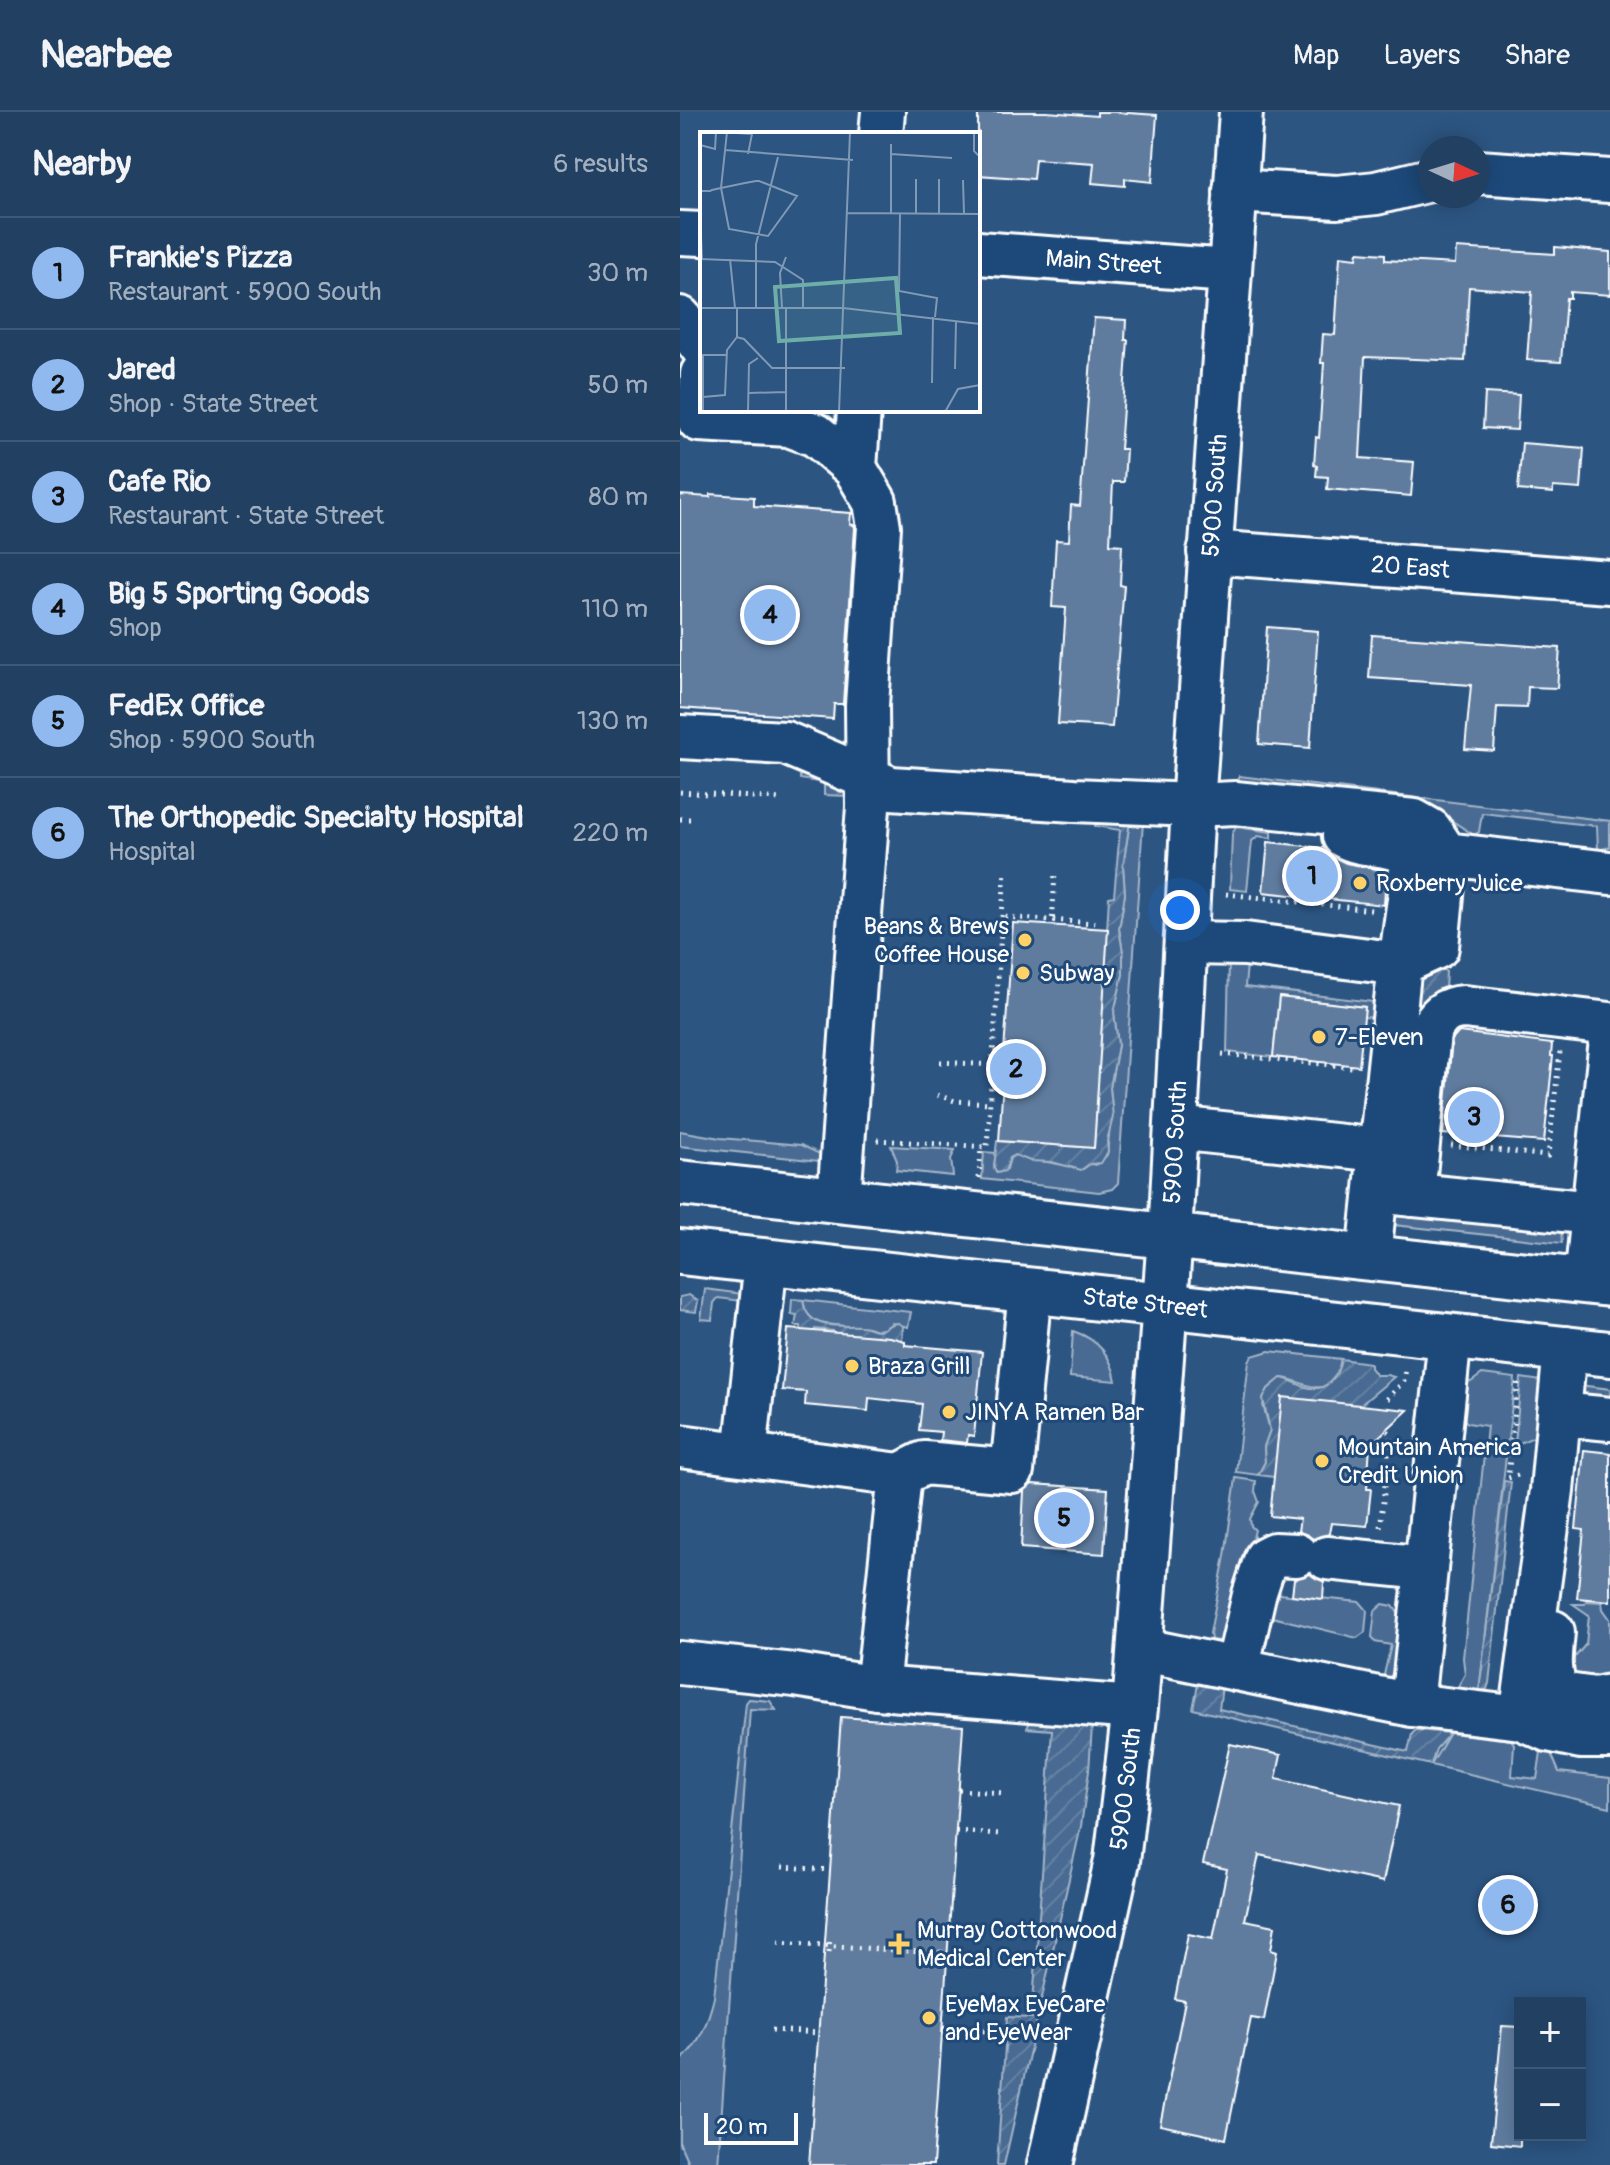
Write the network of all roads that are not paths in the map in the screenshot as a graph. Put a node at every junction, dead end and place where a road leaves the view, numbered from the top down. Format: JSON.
{"nodes":[{"id":1,"x":883,"y":112,"type":"edge"},
{"id":2,"x":1241,"y":112,"type":"edge"},
{"id":3,"x":881,"y":132,"type":"edge"},
{"id":4,"x":1490,"y":173,"type":"edge"},
{"id":5,"x":1610,"y":181,"type":"edge"},
{"id":6,"x":1418,"y":183,"type":"edge"},
{"id":7,"x":1235,"y":191,"type":"junction"},
{"id":8,"x":680,"y":233,"type":"edge"},
{"id":9,"x":700,"y":234,"type":"edge"},
{"id":10,"x":980,"y":253,"type":"edge"},
{"id":11,"x":1230,"y":271,"type":"junction"},
{"id":12,"x":680,"y":318,"type":"edge"},
{"id":13,"x":700,"y":344,"type":"edge"},
{"id":14,"x":700,"y":405,"type":"edge"},
{"id":15,"x":859,"y":412,"type":"edge"},
{"id":16,"x":855,"y":468,"type":"junction"},
{"id":17,"x":1209,"y":552,"type":"junction"},
{"id":18,"x":1610,"y":582,"type":"edge"},
{"id":19,"x":680,"y":737,"type":"edge"},
{"id":20,"x":866,"y":776,"type":"junction"},
{"id":21,"x":1193,"y":805,"type":"junction"},
{"id":22,"x":1328,"y":812,"type":"junction"},
{"id":23,"x":1446,"y":854,"type":"junction"},
{"id":24,"x":1610,"y":873,"type":"edge"},
{"id":25,"x":1186,"y":943,"type":"junction"},
{"id":26,"x":1400,"y":964,"type":"junction"},
{"id":27,"x":1610,"y":1024,"type":"edge"},
{"id":28,"x":1610,"y":1049,"type":"edge"},
{"id":29,"x":1176,"y":1128,"type":"junction"},
{"id":30,"x":1380,"y":1150,"type":"junction"},
{"id":31,"x":680,"y":1183,"type":"edge"},
{"id":32,"x":1394,"y":1193,"type":"junction"},
{"id":33,"x":839,"y":1199,"type":"junction"},
{"id":34,"x":1593,"y":1213,"type":"junction"},
{"id":35,"x":1170,"y":1236,"type":"junction"},
{"id":36,"x":680,"y":1252,"type":"edge"},
{"id":37,"x":1369,"y":1257,"type":"junction"},
{"id":38,"x":766,"y":1261,"type":"junction"},
{"id":39,"x":1598,"y":1282,"type":"edge"},
{"id":40,"x":1030,"y":1290,"type":"junction"},
{"id":41,"x":1165,"y":1305,"type":"junction"},
{"id":42,"x":1450,"y":1336,"type":"junction"},
{"id":43,"x":1565,"y":1348,"type":"junction"},
{"id":44,"x":1610,"y":1354,"type":"edge"},
{"id":45,"x":1559,"y":1414,"type":"junction"},
{"id":46,"x":1610,"y":1419,"type":"edge"},
{"id":47,"x":680,"y":1446,"type":"edge"},
{"id":48,"x":745,"y":1454,"type":"junction"},
{"id":49,"x":900,"y":1475,"type":"junction"},
{"id":50,"x":1552,"y":1490,"type":"junction"},
{"id":51,"x":1426,"y":1568,"type":"junction"},
{"id":52,"x":1139,"y":1649,"type":"junction"},
{"id":53,"x":680,"y":1663,"type":"edge"},
{"id":54,"x":1237,"y":1669,"type":"junction"},
{"id":55,"x":877,"y":1688,"type":"junction"},
{"id":56,"x":1560,"y":1694,"type":"junction"},
{"id":57,"x":1610,"y":1696,"type":"edge"},
{"id":58,"x":1412,"y":1705,"type":"junction"},
{"id":59,"x":1135,"y":1708,"type":"junction"},
{"id":60,"x":1521,"y":1718,"type":"junction"},
{"id":61,"x":1610,"y":1737,"type":"edge"},
{"id":62,"x":1050,"y":2165,"type":"edge"}],
"edges":[{"from":1,"to":3,"type":"street"},
{"from":2,"to":7,"type":"street","name":"5900 South"},
{"from":4,"to":5,"type":"street"},
{"from":6,"to":7,"type":"street"},
{"from":7,"to":11,"type":"street","name":"5900 South"},
{"from":8,"to":9,"type":"street"},
{"from":10,"to":11,"type":"street","name":"Main Street"},
{"from":11,"to":17,"type":"street","name":"5900 South"},
{"from":12,"to":13,"type":"street"},
{"from":14,"to":16,"type":"street"},
{"from":15,"to":16,"type":"street"},
{"from":16,"to":20,"type":"street"},
{"from":17,"to":18,"type":"street","name":"20 East"},
{"from":17,"to":21,"type":"street","name":"5900 South"},
{"from":19,"to":20,"type":"street"},
{"from":20,"to":21,"type":"street"},
{"from":20,"to":33,"type":"street"},
{"from":21,"to":22,"type":"street"},
{"from":21,"to":25,"type":"street","name":"5900 South"},
{"from":22,"to":23,"type":"street"},
{"from":22,"to":26,"type":"street"},
{"from":23,"to":24,"type":"street"},
{"from":23,"to":26,"type":"street"},
{"from":25,"to":26,"type":"street"},
{"from":25,"to":29,"type":"street","name":"5900 South"},
{"from":26,"to":30,"type":"street"},
{"from":27,"to":32,"type":"street"},
{"from":28,"to":34,"type":"street"},
{"from":29,"to":30,"type":"street"},
{"from":29,"to":35,"type":"street","name":"5900 South"},
{"from":30,"to":32,"type":"street"},
{"from":31,"to":33,"type":"main road"},
{"from":32,"to":34,"type":"street"},
{"from":32,"to":37,"type":"street"},
{"from":33,"to":35,"type":"main road"},
{"from":34,"to":39,"type":"street"},
{"from":35,"to":37,"type":"main road"},
{"from":35,"to":41,"type":"main road","name":"5900 South"},
{"from":36,"to":38,"type":"main road","name":"State Street"},
{"from":37,"to":39,"type":"main road"},
{"from":38,"to":40,"type":"main road","name":"State Street"},
{"from":38,"to":48,"type":"street"},
{"from":40,"to":41,"type":"main road","name":"State Street"},
{"from":40,"to":49,"type":"street"},
{"from":41,"to":42,"type":"main road","name":"State Street"},
{"from":41,"to":52,"type":"main road","name":"5900 South"},
{"from":42,"to":43,"type":"main road","name":"State Street"},
{"from":42,"to":51,"type":"street"},
{"from":43,"to":44,"type":"main road","name":"State Street"},
{"from":43,"to":45,"type":"street"},
{"from":45,"to":46,"type":"street"},
{"from":45,"to":50,"type":"street"},
{"from":47,"to":48,"type":"street"},
{"from":48,"to":49,"type":"street"},
{"from":49,"to":55,"type":"street"},
{"from":50,"to":56,"type":"street"},
{"from":50,"to":60,"type":"street"},
{"from":51,"to":54,"type":"street"},
{"from":51,"to":58,"type":"street"},
{"from":52,"to":54,"type":"street"},
{"from":52,"to":59,"type":"main road","name":"5900 South"},
{"from":53,"to":55,"type":"street"},
{"from":54,"to":58,"type":"street"},
{"from":55,"to":59,"type":"street"},
{"from":56,"to":57,"type":"street"},
{"from":56,"to":60,"type":"street"},
{"from":58,"to":60,"type":"street"},
{"from":59,"to":62,"type":"main road","name":"5900 South"},
{"from":60,"to":61,"type":"street"}]}
